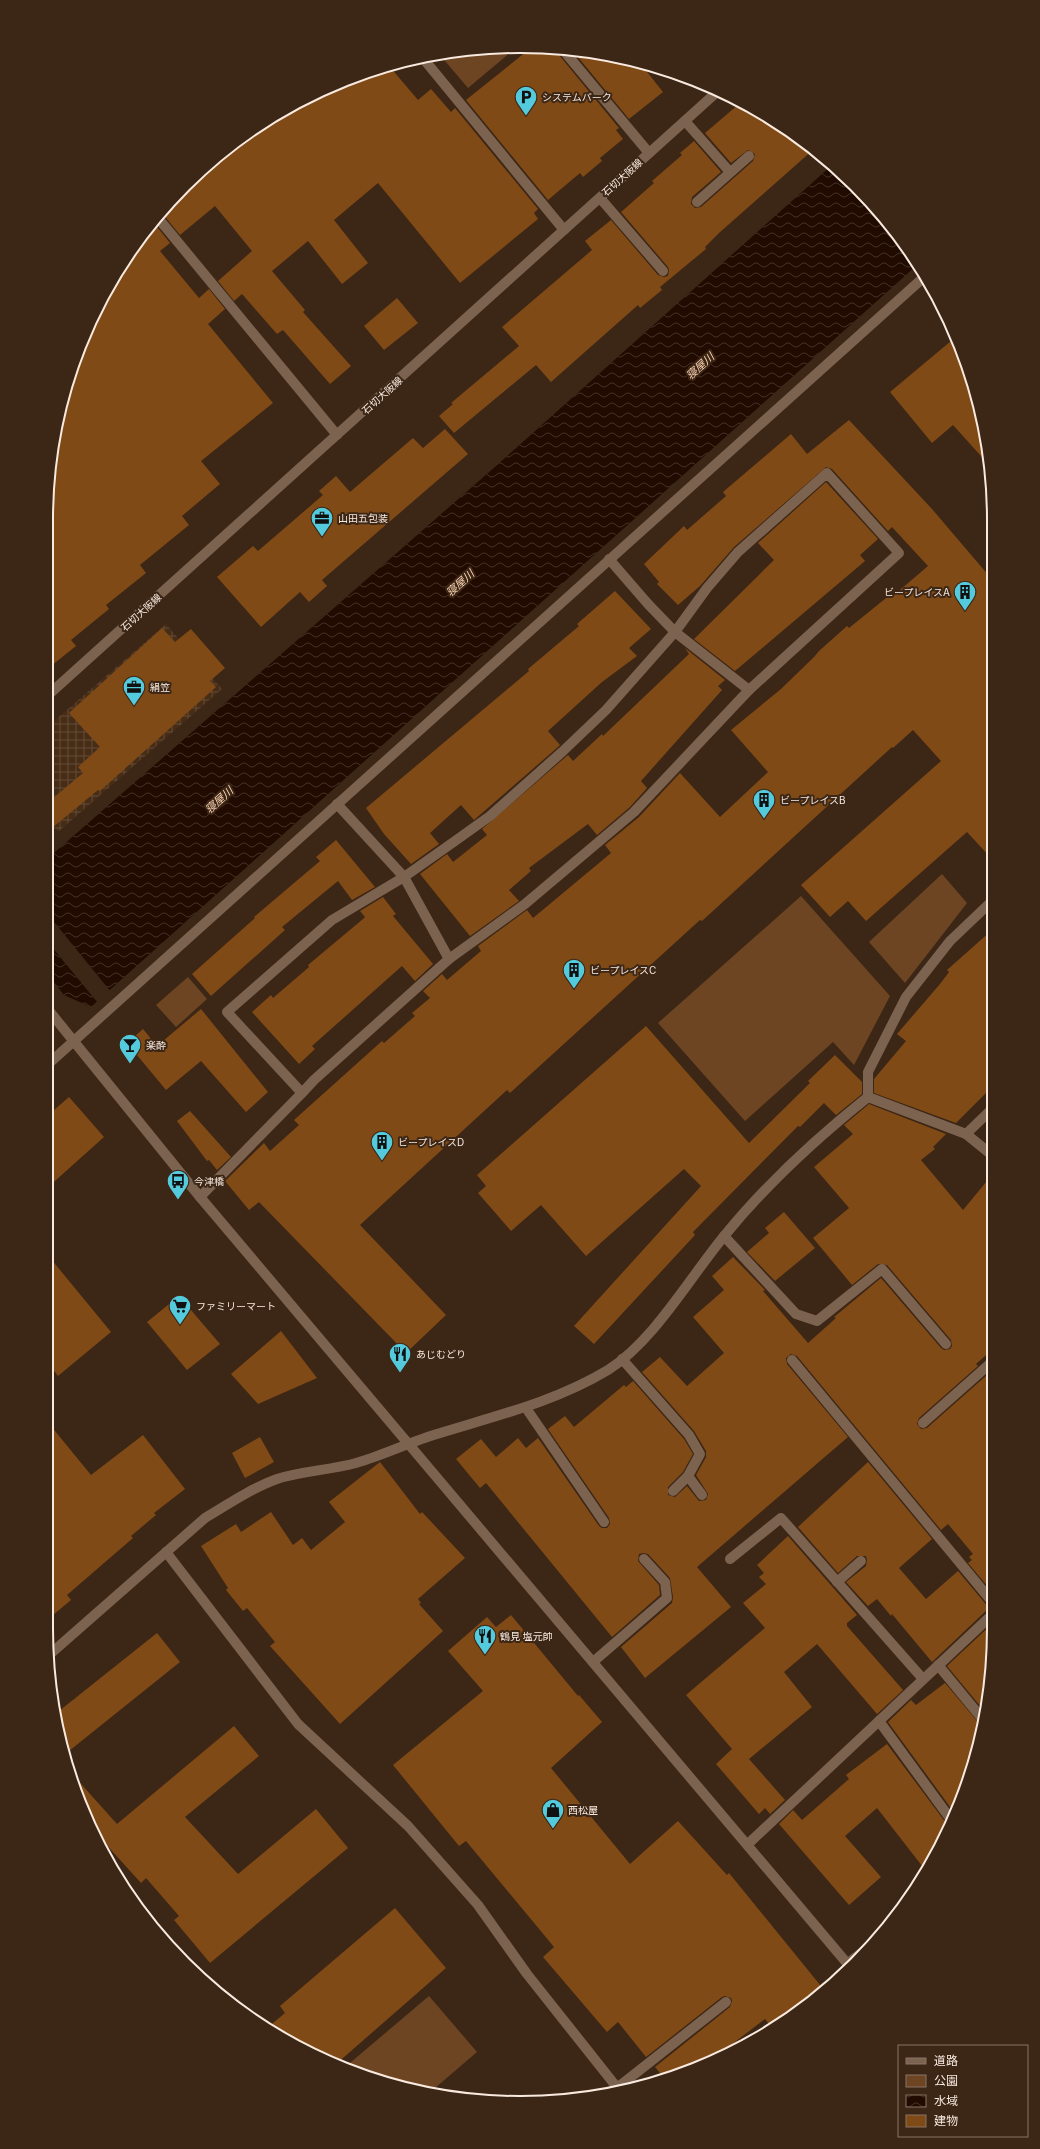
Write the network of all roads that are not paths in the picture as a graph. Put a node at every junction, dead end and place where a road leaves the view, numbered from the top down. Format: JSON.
{"nodes":[{"id":1,"x":568,"y":56,"type":"edge"},
{"id":2,"x":427,"y":63,"type":"edge"},
{"id":3,"x":714,"y":95,"type":"edge"},
{"id":4,"x":685,"y":121,"type":"junction"},
{"id":5,"x":649,"y":153,"type":"junction"},
{"id":6,"x":749,"y":156,"type":"dead end"},
{"id":7,"x":730,"y":172,"type":"junction"},
{"id":8,"x":600,"y":198,"type":"junction"},
{"id":9,"x":697,"y":202,"type":"dead end"},
{"id":10,"x":161,"y":222,"type":"edge"},
{"id":11,"x":564,"y":230,"type":"junction"},
{"id":12,"x":663,"y":271,"type":"dead end"},
{"id":13,"x":920,"y":280,"type":"edge"},
{"id":14,"x":337,"y":435,"type":"junction"},
{"id":15,"x":609,"y":559,"type":"junction"},
{"id":16,"x":675,"y":632,"type":"junction"},
{"id":17,"x":749,"y":690,"type":"junction"},
{"id":18,"x":53,"y":691,"type":"edge"},
{"id":19,"x":337,"y":804,"type":"junction"},
{"id":20,"x":404,"y":877,"type":"junction"},
{"id":21,"x":987,"y":907,"type":"edge"},
{"id":22,"x":449,"y":959,"type":"junction"},
{"id":23,"x":53,"y":1016,"type":"edge"},
{"id":24,"x":74,"y":1041,"type":"junction"},
{"id":25,"x":53,"y":1060,"type":"edge"},
{"id":26,"x":302,"y":1092,"type":"junction"},
{"id":27,"x":868,"y":1097,"type":"junction"},
{"id":28,"x":987,"y":1114,"type":"edge"},
{"id":29,"x":966,"y":1134,"type":"junction"},
{"id":30,"x":987,"y":1151,"type":"edge"},
{"id":31,"x":200,"y":1197,"type":"junction"},
{"id":32,"x":724,"y":1236,"type":"junction"},
{"id":33,"x":946,"y":1344,"type":"dead end"},
{"id":34,"x":622,"y":1359,"type":"junction"},
{"id":35,"x":792,"y":1360,"type":"dead end"},
{"id":36,"x":987,"y":1366,"type":"edge"},
{"id":37,"x":526,"y":1408,"type":"junction"},
{"id":38,"x":923,"y":1423,"type":"dead end"},
{"id":39,"x":410,"y":1444,"type":"junction"},
{"id":40,"x":688,"y":1476,"type":"junction"},
{"id":41,"x":673,"y":1491,"type":"dead end"},
{"id":42,"x":702,"y":1495,"type":"dead end"},
{"id":43,"x":604,"y":1522,"type":"dead end"},
{"id":44,"x":166,"y":1552,"type":"junction"},
{"id":45,"x":644,"y":1559,"type":"dead end"},
{"id":46,"x":730,"y":1559,"type":"dead end"},
{"id":47,"x":861,"y":1561,"type":"dead end"},
{"id":48,"x":837,"y":1582,"type":"junction"},
{"id":49,"x":987,"y":1596,"type":"edge"},
{"id":50,"x":987,"y":1619,"type":"edge"},
{"id":51,"x":54,"y":1652,"type":"edge"},
{"id":52,"x":593,"y":1662,"type":"junction"},
{"id":53,"x":938,"y":1664,"type":"junction"},
{"id":54,"x":923,"y":1679,"type":"junction"},
{"id":55,"x":979,"y":1714,"type":"edge"},
{"id":56,"x":878,"y":1721,"type":"junction"},
{"id":57,"x":948,"y":1815,"type":"edge"},
{"id":58,"x":748,"y":1844,"type":"junction"},
{"id":59,"x":846,"y":1963,"type":"edge"},
{"id":60,"x":726,"y":2002,"type":"dead end"},
{"id":61,"x":624,"y":2084,"type":"edge"},
{"id":62,"x":616,"y":2086,"type":"edge"}],
"edges":[{"from":1,"to":5,"type":"street"},
{"from":2,"to":11,"type":"street"},
{"from":3,"to":4,"type":"street","name":"石切大阪線"},
{"from":4,"to":5,"type":"street","name":"石切大阪線"},
{"from":4,"to":7,"type":"street"},
{"from":5,"to":8,"type":"street","name":"石切大阪線"},
{"from":6,"to":7,"type":"street"},
{"from":7,"to":9,"type":"street"},
{"from":8,"to":11,"type":"street","name":"石切大阪線"},
{"from":8,"to":12,"type":"street"},
{"from":10,"to":14,"type":"street"},
{"from":11,"to":14,"type":"street","name":"石切大阪線"},
{"from":13,"to":15,"type":"street"},
{"from":14,"to":18,"type":"street","name":"石切大阪線"},
{"from":15,"to":16,"type":"street"},
{"from":15,"to":19,"type":"street"},
{"from":16,"to":17,"type":"street"},
{"from":16,"to":17,"type":"street"},
{"from":16,"to":20,"type":"street"},
{"from":17,"to":22,"type":"street"},
{"from":19,"to":20,"type":"street"},
{"from":19,"to":24,"type":"street"},
{"from":20,"to":22,"type":"street"},
{"from":20,"to":26,"type":"street"},
{"from":21,"to":27,"type":"street"},
{"from":22,"to":26,"type":"street"},
{"from":23,"to":24,"type":"street"},
{"from":24,"to":25,"type":"street"},
{"from":24,"to":31,"type":"street"},
{"from":26,"to":31,"type":"street"},
{"from":27,"to":29,"type":"street"},
{"from":27,"to":32,"type":"street"},
{"from":28,"to":29,"type":"street"},
{"from":29,"to":30,"type":"street"},
{"from":31,"to":39,"type":"street"},
{"from":32,"to":33,"type":"street"},
{"from":32,"to":34,"type":"street"},
{"from":34,"to":37,"type":"street"},
{"from":34,"to":40,"type":"street"},
{"from":35,"to":49,"type":"street"},
{"from":36,"to":38,"type":"street"},
{"from":37,"to":39,"type":"street"},
{"from":37,"to":43,"type":"street"},
{"from":39,"to":44,"type":"street"},
{"from":39,"to":52,"type":"street"},
{"from":40,"to":41,"type":"street"},
{"from":40,"to":42,"type":"street"},
{"from":44,"to":51,"type":"street"},
{"from":44,"to":62,"type":"street"},
{"from":45,"to":52,"type":"street"},
{"from":46,"to":48,"type":"street"},
{"from":47,"to":48,"type":"street"},
{"from":48,"to":54,"type":"street"},
{"from":50,"to":53,"type":"street"},
{"from":52,"to":58,"type":"street"},
{"from":53,"to":54,"type":"street"},
{"from":53,"to":55,"type":"street"},
{"from":54,"to":56,"type":"street"},
{"from":56,"to":57,"type":"street"},
{"from":56,"to":58,"type":"street"},
{"from":58,"to":59,"type":"street"},
{"from":60,"to":61,"type":"street"}]}
